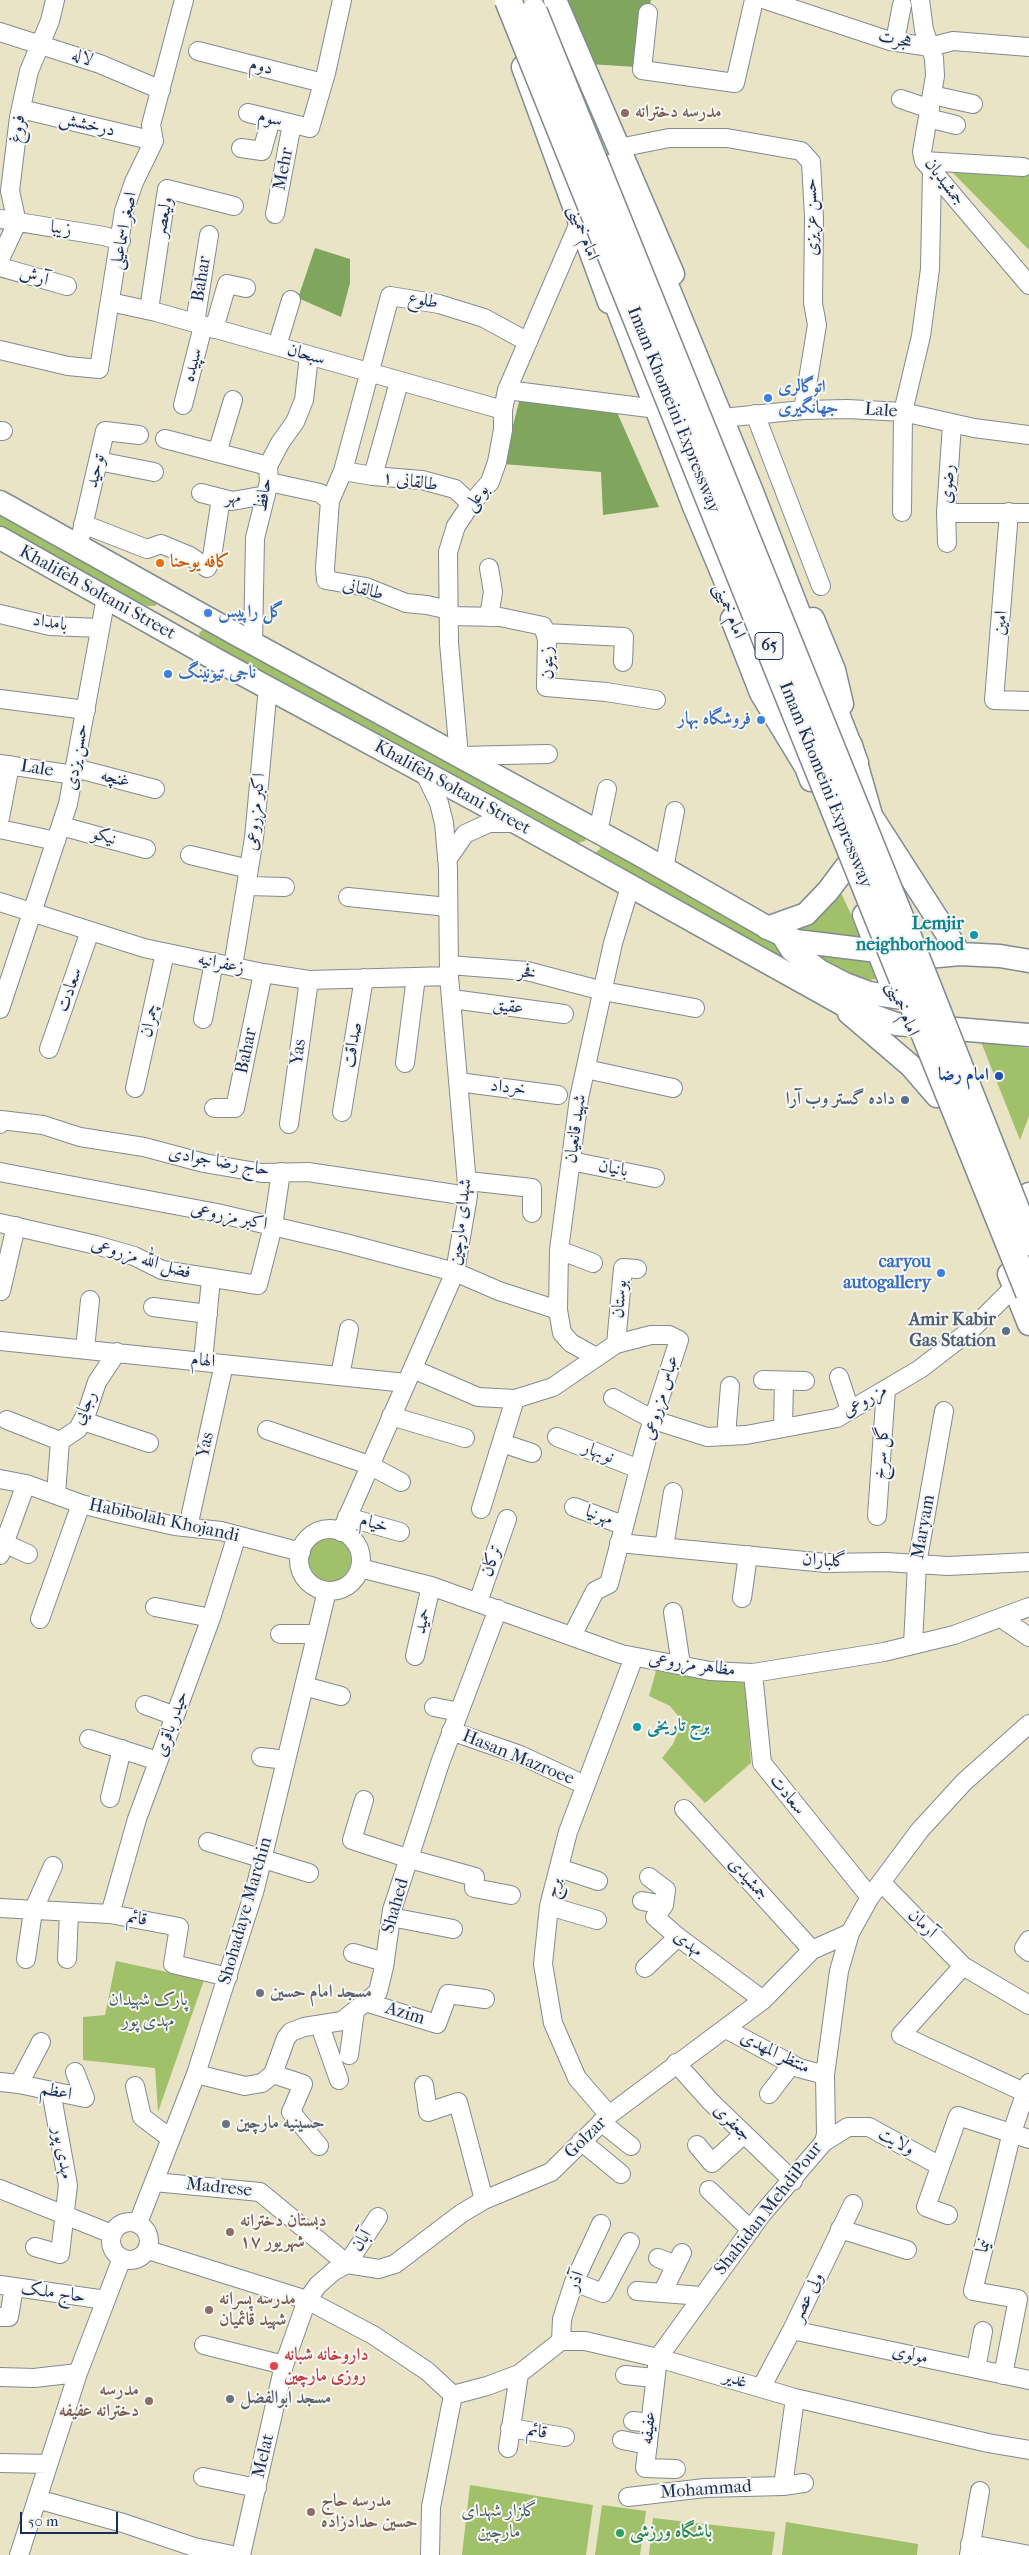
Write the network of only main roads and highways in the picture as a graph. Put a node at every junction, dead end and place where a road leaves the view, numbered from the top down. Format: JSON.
{"nodes":[{"id":1,"x":494,"y":0,"type":"edge"},
{"id":2,"x":508,"y":0,"type":"edge"},
{"id":3,"x":535,"y":11,"type":"edge"},
{"id":4,"x":0,"y":502,"type":"edge"},
{"id":5,"x":0,"y":538,"type":"edge"},
{"id":6,"x":163,"y":593,"type":"junction"},
{"id":7,"x":140,"y":617,"type":"junction"},
{"id":8,"x":219,"y":625,"type":"junction"},
{"id":9,"x":198,"y":649,"type":"junction"},
{"id":10,"x":855,"y":763,"type":"junction"},
{"id":11,"x":806,"y":767,"type":"junction"},
{"id":12,"x":870,"y":814,"type":"junction"},
{"id":13,"x":517,"y":823,"type":"junction"},
{"id":14,"x":598,"y":832,"type":"junction"},
{"id":15,"x":846,"y":867,"type":"junction"},
{"id":16,"x":774,"y":931,"type":"junction"},
{"id":17,"x":876,"y":950,"type":"junction"},
{"id":18,"x":960,"y":954,"type":"junction"},
{"id":19,"x":927,"y":957,"type":"junction"},
{"id":20,"x":1029,"y":961,"type":"edge"},
{"id":21,"x":826,"y":996,"type":"junction"},
{"id":22,"x":897,"y":997,"type":"junction"},
{"id":23,"x":909,"y":1026,"type":"junction"},
{"id":24,"x":957,"y":1029,"type":"junction"},
{"id":25,"x":1029,"y":1035,"type":"edge"},
{"id":26,"x":937,"y":1096,"type":"junction"},
{"id":27,"x":1028,"y":1204,"type":"edge"},
{"id":28,"x":1029,"y":1242,"type":"edge"},
{"id":29,"x":1021,"y":1290,"type":"edge"},
{"id":30,"x":1029,"y":1324,"type":"edge"}],
"edges":[{"from":1,"to":11,"type":"main road","name":"امام خمینی"},
{"from":2,"to":3,"type":"highway","name":"Imam Khomeini Expressway","number":"65","bridge":true},
{"from":3,"to":10,"type":"highway"},
{"from":3,"to":10,"type":"main road"},
{"from":3,"to":11,"type":"highway"},
{"from":3,"to":28,"type":"highway","name":"Imam Khomeini Expressway","number":"65","bridge":true},
{"from":3,"to":29,"type":"highway","name":"Imam Khomeini Expressway","number":"65","bridge":true},
{"from":4,"to":6,"type":"main road","name":"Khalifeh Soltani Street"},
{"from":5,"to":7,"type":"main road","name":"Khalifeh Soltani Street"},
{"from":6,"to":7,"type":"main road"},
{"from":6,"to":8,"type":"main road","name":"Khalifeh Soltani Street"},
{"from":7,"to":9,"type":"main road","name":"Khalifeh Soltani Street"},
{"from":8,"to":9,"type":"main road"},
{"from":8,"to":14,"type":"main road","name":"Khalifeh Soltani Street"},
{"from":9,"to":13,"type":"main road","name":"Khalifeh Soltani Street"},
{"from":10,"to":12,"type":"main road"},
{"from":11,"to":15,"type":"main road","name":"امام خمینی"},
{"from":12,"to":18,"type":"main road"},
{"from":12,"to":19,"type":"main road"},
{"from":13,"to":14,"type":"main road"},
{"from":13,"to":21,"type":"main road","name":"Khalifeh Soltani Street"},
{"from":14,"to":16,"type":"main road","name":"Khalifeh Soltani Street"},
{"from":15,"to":16,"type":"main road"},
{"from":15,"to":17,"type":"main road","name":"امام خمینی"},
{"from":16,"to":17,"type":"main road","name":"Khalifeh Soltani Street"},
{"from":16,"to":22,"type":"main road"},
{"from":17,"to":19,"type":"main road","name":"Khalifeh Soltani Street"},
{"from":17,"to":22,"type":"main road","name":"امام خمینی"},
{"from":18,"to":19,"type":"main road"},
{"from":18,"to":20,"type":"main road"},
{"from":19,"to":24,"type":"main road"},
{"from":21,"to":23,"type":"main road","name":"Khalifeh Soltani Street"},
{"from":21,"to":26,"type":"main road"},
{"from":22,"to":23,"type":"main road","name":"امام خمینی"},
{"from":22,"to":24,"type":"main road"},
{"from":23,"to":24,"type":"main road","name":"Khalifeh Soltani Street"},
{"from":23,"to":26,"type":"main road","name":"امام خمینی"},
{"from":24,"to":25,"type":"main road"},
{"from":24,"to":27,"type":"main road"},
{"from":26,"to":29,"type":"main road","name":"امام خمینی"},
{"from":29,"to":30,"type":"main road","name":"امام خمینی"}]}
